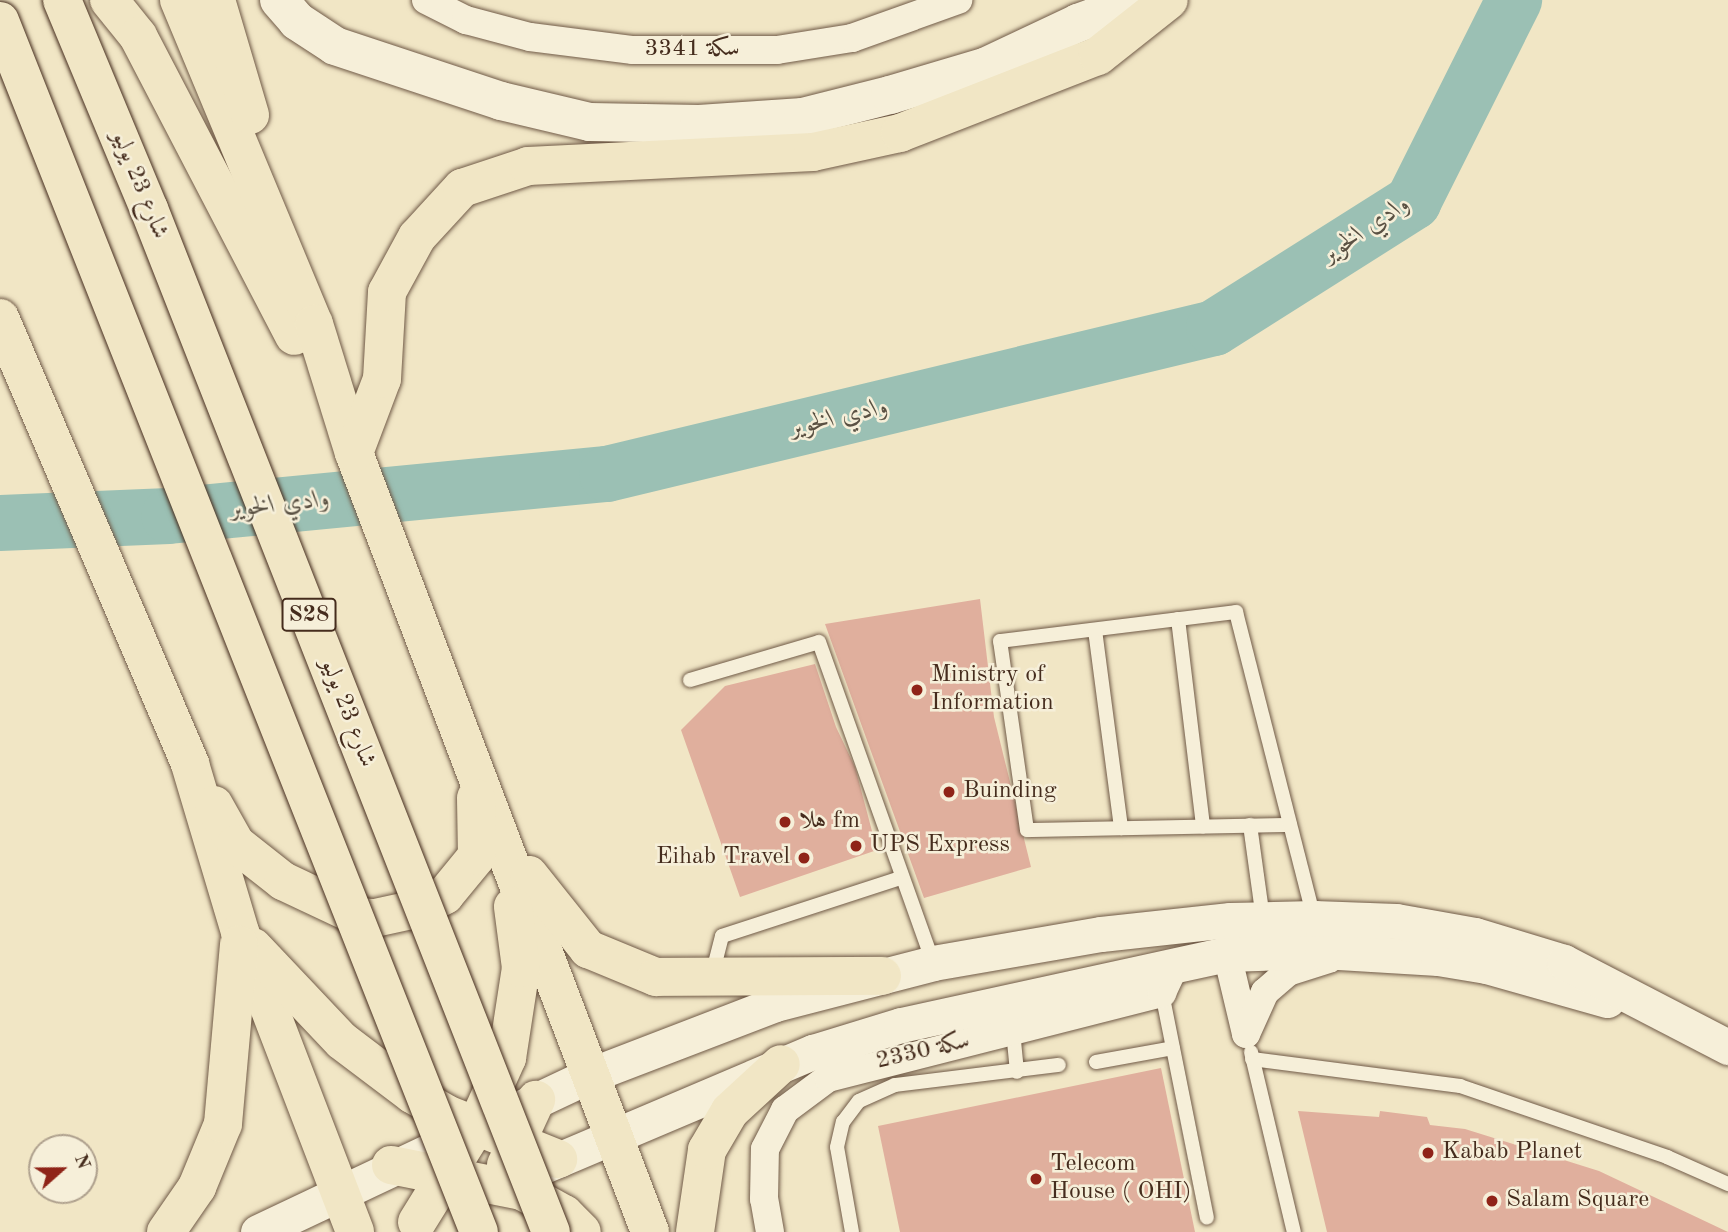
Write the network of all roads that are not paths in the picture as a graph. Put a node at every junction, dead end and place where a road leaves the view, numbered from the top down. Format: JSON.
{"nodes":[{"id":1,"x":62,"y":0,"type":"edge"},
{"id":2,"x":69,"y":0,"type":"edge"},
{"id":3,"x":109,"y":0,"type":"edge"},
{"id":4,"x":179,"y":0,"type":"edge"},
{"id":5,"x":216,"y":0,"type":"edge"},
{"id":6,"x":279,"y":0,"type":"edge"},
{"id":7,"x":426,"y":0,"type":"edge"},
{"id":8,"x":958,"y":0,"type":"edge"},
{"id":9,"x":1142,"y":0,"type":"edge"},
{"id":10,"x":1169,"y":0,"type":"edge"},
{"id":11,"x":0,"y":21,"type":"edge"},
{"id":12,"x":188,"y":129,"type":"junction"},
{"id":13,"x":0,"y":318,"type":"edge"},
{"id":14,"x":314,"y":324,"type":"junction"},
{"id":15,"x":358,"y":465,"type":"junction"},
{"id":16,"x":1178,"y":619,"type":"junction"},
{"id":17,"x":1094,"y":629,"type":"junction"},
{"id":18,"x":691,"y":680,"type":"dead end"},
{"id":19,"x":456,"y":718,"type":"junction"},
{"id":20,"x":190,"y":764,"type":"junction"},
{"id":21,"x":1250,"y":825,"type":"junction"},
{"id":22,"x":1290,"y":825,"type":"junction"},
{"id":23,"x":1203,"y":826,"type":"junction"},
{"id":24,"x":1121,"y":828,"type":"junction"},
{"id":25,"x":504,"y":843,"type":"junction"},
{"id":26,"x":901,"y":878,"type":"junction"},
{"id":27,"x":1314,"y":918,"type":"junction"},
{"id":28,"x":1263,"y":919,"type":"junction"},
{"id":29,"x":240,"y":932,"type":"junction"},
{"id":30,"x":1355,"y":952,"type":"junction"},
{"id":31,"x":1227,"y":954,"type":"junction"},
{"id":32,"x":933,"y":962,"type":"junction"},
{"id":33,"x":712,"y":976,"type":"junction"},
{"id":34,"x":882,"y":976,"type":"junction"},
{"id":35,"x":1169,"y":978,"type":"junction"},
{"id":36,"x":1097,"y":996,"type":"junction"},
{"id":37,"x":1673,"y":1020,"type":"junction"},
{"id":38,"x":1728,"y":1024,"type":"edge"},
{"id":39,"x":1013,"y":1031,"type":"junction"},
{"id":40,"x":1249,"y":1047,"type":"junction"},
{"id":41,"x":1728,"y":1047,"type":"edge"},
{"id":42,"x":1173,"y":1048,"type":"junction"},
{"id":43,"x":1096,"y":1062,"type":"dead end"},
{"id":44,"x":781,"y":1064,"type":"junction"},
{"id":45,"x":1059,"y":1065,"type":"dead end"},
{"id":46,"x":1017,"y":1072,"type":"junction"},
{"id":47,"x":593,"y":1074,"type":"junction"},
{"id":48,"x":536,"y":1100,"type":"junction"},
{"id":49,"x":476,"y":1127,"type":"junction"},
{"id":50,"x":616,"y":1136,"type":"junction"},
{"id":51,"x":517,"y":1142,"type":"junction"},
{"id":52,"x":558,"y":1159,"type":"junction"},
{"id":53,"x":391,"y":1165,"type":"junction"},
{"id":54,"x":445,"y":1175,"type":"junction"},
{"id":55,"x":1728,"y":1184,"type":"edge"},
{"id":56,"x":497,"y":1185,"type":"junction"},
{"id":57,"x":340,"y":1191,"type":"junction"},
{"id":58,"x":1206,"y":1218,"type":"dead end"},
{"id":59,"x":406,"y":1227,"type":"edge"},
{"id":60,"x":166,"y":1232,"type":"edge"},
{"id":61,"x":258,"y":1232,"type":"edge"},
{"id":62,"x":355,"y":1232,"type":"edge"},
{"id":63,"x":462,"y":1232,"type":"edge"},
{"id":64,"x":480,"y":1232,"type":"edge"},
{"id":65,"x":551,"y":1232,"type":"edge"},
{"id":66,"x":582,"y":1232,"type":"edge"},
{"id":67,"x":650,"y":1232,"type":"edge"},
{"id":68,"x":695,"y":1232,"type":"edge"},
{"id":69,"x":770,"y":1232,"type":"edge"},
{"id":70,"x":852,"y":1232,"type":"edge"},
{"id":71,"x":1294,"y":1232,"type":"edge"}],
"edges":[{"from":1,"to":65,"type":"main road","name":"شارع 23 يوليو","number":"S28","bridge":true},
{"from":2,"to":12,"type":"main road"},
{"from":3,"to":12,"type":"main road"},
{"from":4,"to":14,"type":"main road"},
{"from":5,"to":14,"type":"main road"},
{"from":6,"to":9,"type":"main road"},
{"from":7,"to":8,"type":"street","name":"سكة 3341"},
{"from":10,"to":15,"type":"main road"},
{"from":11,"to":64,"type":"main road","number":"S28","bridge":true},
{"from":12,"to":15,"type":"main road"},
{"from":13,"to":20,"type":"main road"},
{"from":14,"to":15,"type":"main road"},
{"from":15,"to":19,"type":"main road"},
{"from":16,"to":17,"type":"lane"},
{"from":16,"to":22,"type":"lane"},
{"from":16,"to":23,"type":"lane"},
{"from":17,"to":24,"type":"lane"},
{"from":17,"to":24,"type":"lane"},
{"from":18,"to":26,"type":"lane"},
{"from":19,"to":20,"type":"main road"},
{"from":19,"to":25,"type":"main road"},
{"from":20,"to":29,"type":"main road"},
{"from":21,"to":22,"type":"lane"},
{"from":21,"to":23,"type":"lane"},
{"from":21,"to":28,"type":"lane"},
{"from":22,"to":27,"type":"lane"},
{"from":23,"to":24,"type":"lane"},
{"from":25,"to":33,"type":"main road"},
{"from":25,"to":47,"type":"main road"},
{"from":25,"to":49,"type":"main road"},
{"from":26,"to":32,"type":"lane"},
{"from":26,"to":33,"type":"lane"},
{"from":27,"to":28,"type":"street"},
{"from":27,"to":37,"type":"street"},
{"from":28,"to":32,"type":"street"},
{"from":29,"to":49,"type":"main road"},
{"from":29,"to":57,"type":"main road"},
{"from":29,"to":60,"type":"main road"},
{"from":30,"to":31,"type":"street"},
{"from":30,"to":37,"type":"street"},
{"from":30,"to":40,"type":"street"},
{"from":31,"to":35,"type":"street"},
{"from":31,"to":40,"type":"street"},
{"from":32,"to":34,"type":"street"},
{"from":33,"to":34,"type":"main road"},
{"from":34,"to":47,"type":"street"},
{"from":35,"to":36,"type":"street"},
{"from":35,"to":42,"type":"lane"},
{"from":36,"to":39,"type":"street","name":"سكة 2330"},
{"from":36,"to":44,"type":"street"},
{"from":37,"to":38,"type":"street"},
{"from":37,"to":41,"type":"street"},
{"from":39,"to":46,"type":"lane"},
{"from":39,"to":69,"type":"street","name":"سكة 2330"},
{"from":40,"to":55,"type":"lane"},
{"from":40,"to":71,"type":"lane"},
{"from":42,"to":43,"type":"lane"},
{"from":42,"to":58,"type":"lane"},
{"from":44,"to":50,"type":"street"},
{"from":44,"to":68,"type":"main road"},
{"from":45,"to":46,"type":"lane"},
{"from":46,"to":70,"type":"lane"},
{"from":47,"to":48,"type":"street"},
{"from":47,"to":50,"type":"main road"},
{"from":48,"to":49,"type":"street"},
{"from":48,"to":51,"type":"main road"},
{"from":49,"to":51,"type":"main road"},
{"from":49,"to":53,"type":"street"},
{"from":49,"to":54,"type":"main road"},
{"from":50,"to":52,"type":"street"},
{"from":50,"to":67,"type":"main road"},
{"from":51,"to":52,"type":"main road"},
{"from":51,"to":56,"type":"main road"},
{"from":52,"to":56,"type":"street"},
{"from":53,"to":54,"type":"main road"},
{"from":53,"to":57,"type":"street"},
{"from":54,"to":56,"type":"main road"},
{"from":54,"to":59,"type":"main road"},
{"from":56,"to":59,"type":"street"},
{"from":56,"to":63,"type":"main road"},
{"from":56,"to":66,"type":"main road"},
{"from":57,"to":61,"type":"street"},
{"from":57,"to":62,"type":"main road"}]}
